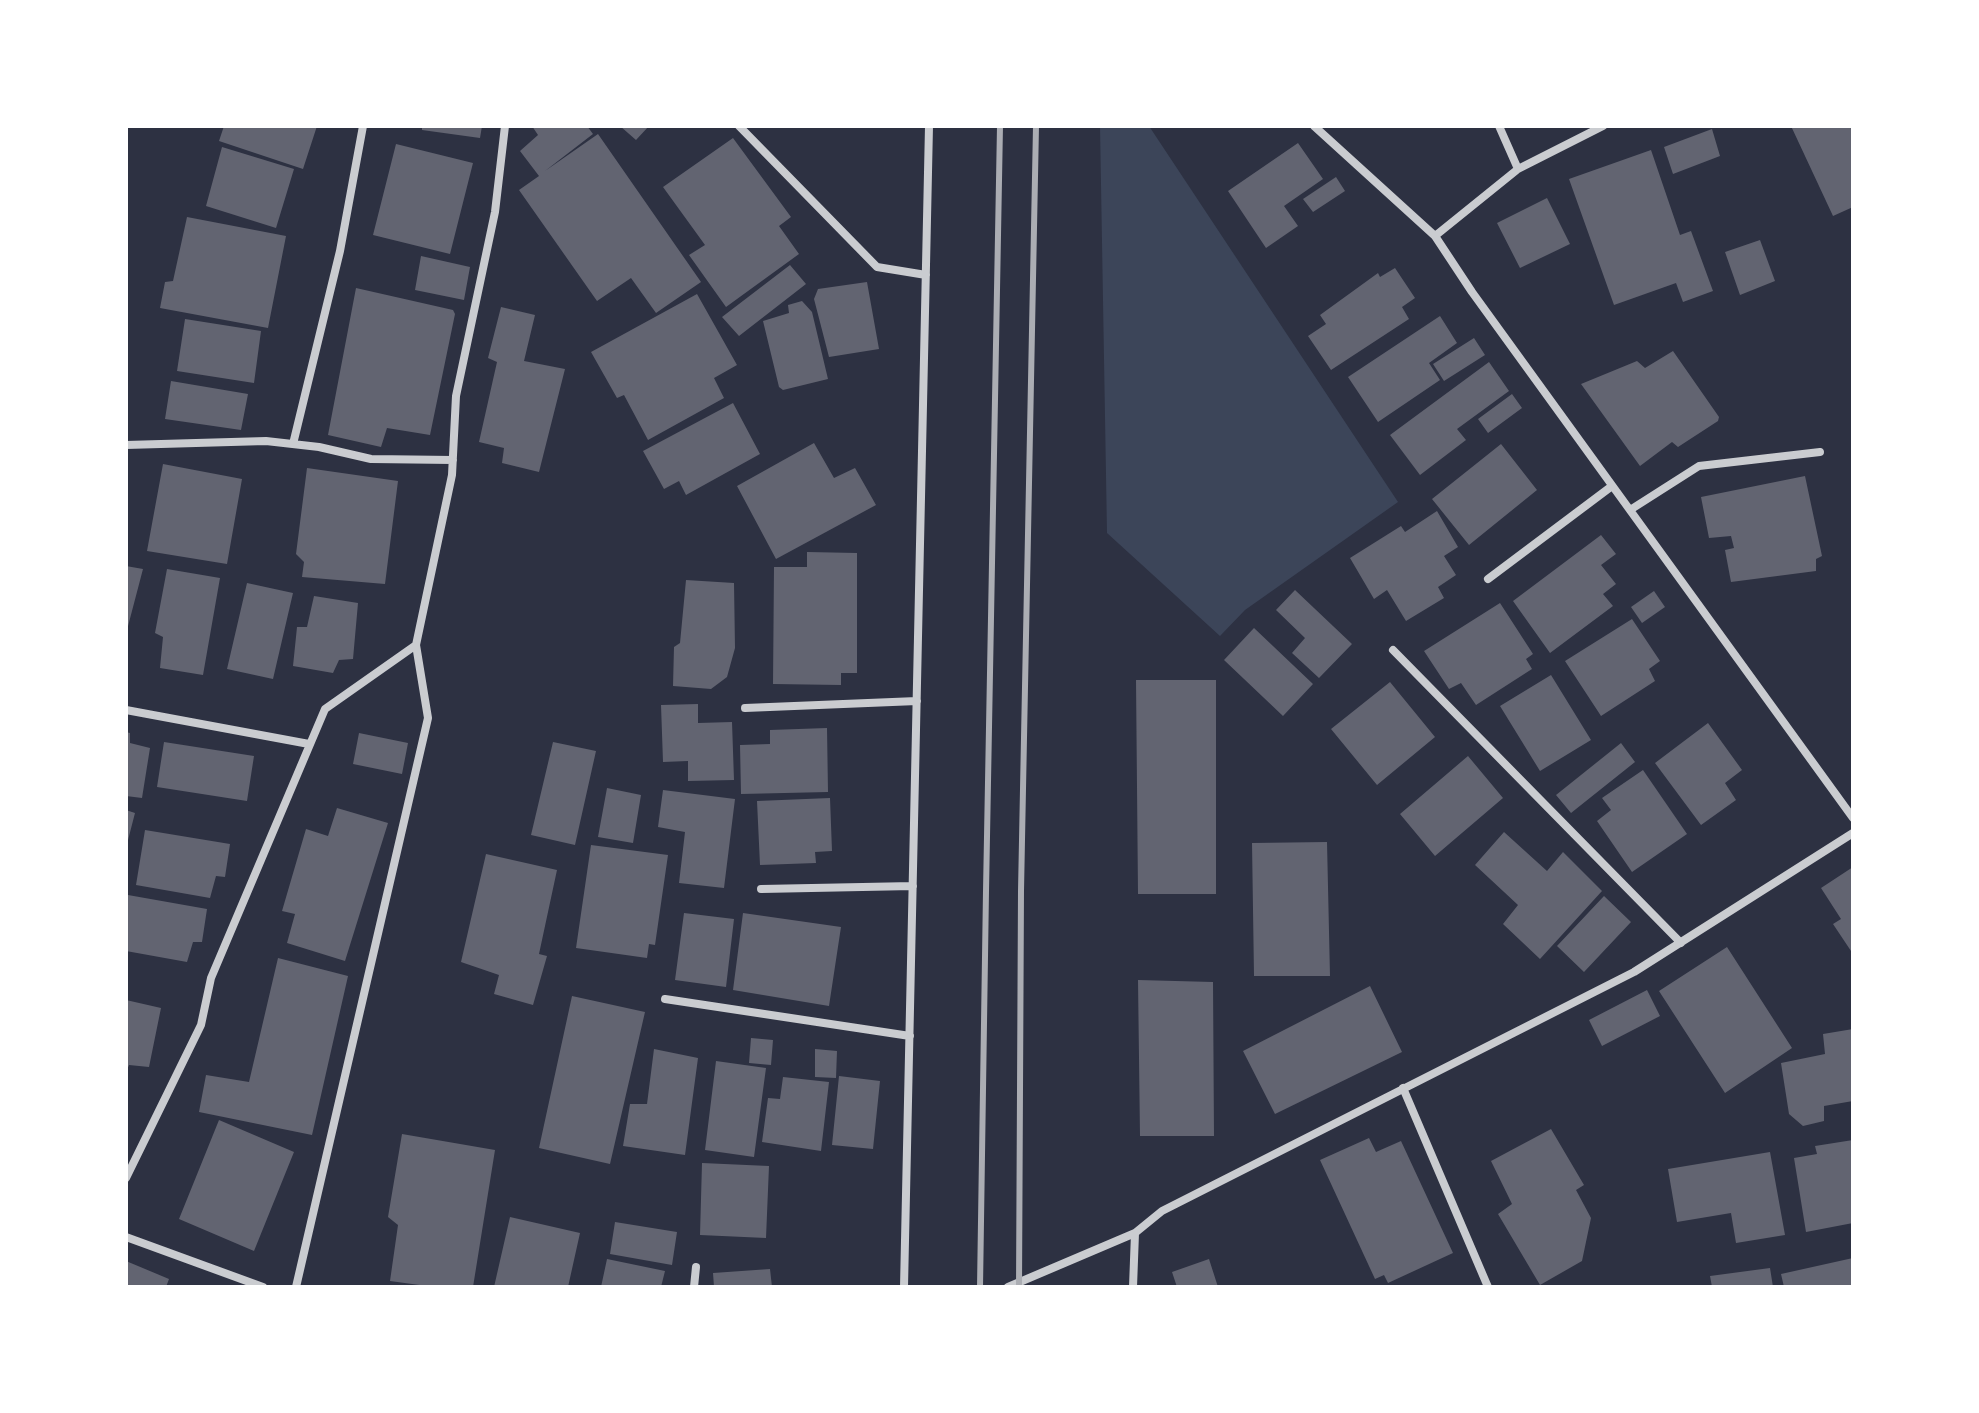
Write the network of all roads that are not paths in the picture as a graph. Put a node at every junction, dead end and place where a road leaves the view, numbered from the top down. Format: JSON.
{"nodes":[{"id":1,"x":363,"y":126,"type":"edge"},
{"id":2,"x":505,"y":126,"type":"edge"},
{"id":3,"x":739,"y":126,"type":"edge"},
{"id":4,"x":929,"y":126,"type":"edge"},
{"id":5,"x":1314,"y":126,"type":"edge"},
{"id":6,"x":1499,"y":126,"type":"edge"},
{"id":7,"x":1603,"y":126,"type":"edge"},
{"id":8,"x":1518,"y":169,"type":"junction"},
{"id":9,"x":1435,"y":236,"type":"junction"},
{"id":10,"x":926,"y":275,"type":"junction"},
{"id":11,"x":293,"y":444,"type":"junction"},
{"id":12,"x":126,"y":445,"type":"edge"},
{"id":13,"x":1820,"y":452,"type":"dead end"},
{"id":14,"x":453,"y":460,"type":"junction"},
{"id":15,"x":1612,"y":486,"type":"junction"},
{"id":16,"x":1630,"y":510,"type":"junction"},
{"id":17,"x":1488,"y":579,"type":"dead end"},
{"id":18,"x":416,"y":645,"type":"junction"},
{"id":19,"x":1393,"y":650,"type":"dead end"},
{"id":20,"x":917,"y":701,"type":"junction"},
{"id":21,"x":745,"y":708,"type":"dead end"},
{"id":22,"x":126,"y":710,"type":"edge"},
{"id":23,"x":309,"y":744,"type":"junction"},
{"id":24,"x":1853,"y":818,"type":"edge"},
{"id":25,"x":1853,"y":833,"type":"edge"},
{"id":26,"x":913,"y":886,"type":"junction"},
{"id":27,"x":761,"y":889,"type":"dead end"},
{"id":28,"x":1681,"y":943,"type":"junction"},
{"id":29,"x":665,"y":999,"type":"dead end"},
{"id":30,"x":910,"y":1036,"type":"junction"},
{"id":31,"x":1403,"y":1088,"type":"junction"},
{"id":32,"x":126,"y":1178,"type":"edge"},
{"id":33,"x":1135,"y":1233,"type":"junction"},
{"id":34,"x":126,"y":1237,"type":"edge"},
{"id":35,"x":696,"y":1267,"type":"dead end"},
{"id":36,"x":263,"y":1287,"type":"edge"},
{"id":37,"x":296,"y":1287,"type":"edge"},
{"id":38,"x":694,"y":1287,"type":"edge"},
{"id":39,"x":904,"y":1287,"type":"edge"},
{"id":40,"x":1008,"y":1287,"type":"edge"},
{"id":41,"x":1133,"y":1287,"type":"edge"},
{"id":42,"x":1488,"y":1287,"type":"edge"}],
"edges":[{"from":1,"to":11,"type":"street"},
{"from":2,"to":14,"type":"street"},
{"from":3,"to":10,"type":"street"},
{"from":4,"to":10,"type":"street"},
{"from":5,"to":9,"type":"street"},
{"from":6,"to":8,"type":"street"},
{"from":7,"to":8,"type":"street"},
{"from":8,"to":9,"type":"street"},
{"from":9,"to":15,"type":"street"},
{"from":10,"to":20,"type":"street"},
{"from":11,"to":12,"type":"street"},
{"from":11,"to":14,"type":"street"},
{"from":13,"to":16,"type":"street"},
{"from":14,"to":18,"type":"street"},
{"from":15,"to":16,"type":"street"},
{"from":15,"to":17,"type":"street"},
{"from":16,"to":24,"type":"street"},
{"from":18,"to":23,"type":"street"},
{"from":18,"to":37,"type":"street"},
{"from":19,"to":28,"type":"street"},
{"from":20,"to":21,"type":"street"},
{"from":20,"to":26,"type":"street"},
{"from":22,"to":23,"type":"street"},
{"from":23,"to":32,"type":"street"},
{"from":25,"to":28,"type":"street"},
{"from":26,"to":27,"type":"street"},
{"from":26,"to":30,"type":"street"},
{"from":28,"to":31,"type":"street"},
{"from":29,"to":30,"type":"street"},
{"from":30,"to":39,"type":"street"},
{"from":31,"to":33,"type":"street"},
{"from":31,"to":42,"type":"street"},
{"from":33,"to":40,"type":"street"},
{"from":33,"to":41,"type":"street"},
{"from":34,"to":36,"type":"street"},
{"from":35,"to":38,"type":"street"}]}
